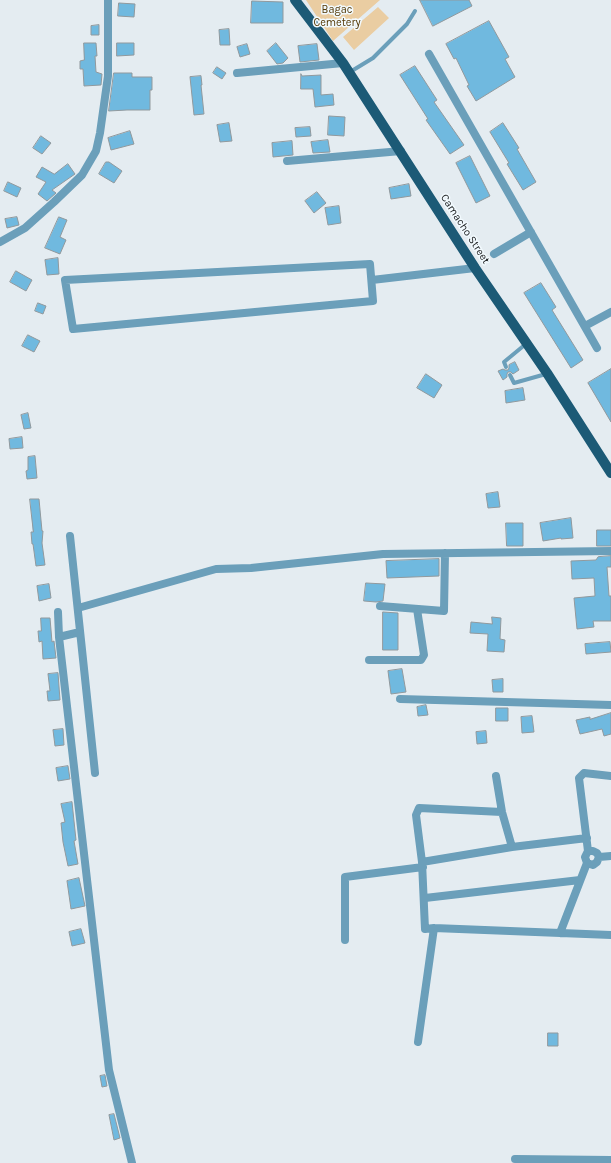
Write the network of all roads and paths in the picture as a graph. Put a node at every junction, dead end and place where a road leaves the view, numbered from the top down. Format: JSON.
{"nodes":[{"id":1,"x":108,"y":0,"type":"edge"},
{"id":2,"x":295,"y":0,"type":"edge"},
{"id":3,"x":415,"y":11,"type":"dead end"},
{"id":4,"x":429,"y":54,"type":"dead end"},
{"id":5,"x":343,"y":63,"type":"junction"},
{"id":6,"x":237,"y":73,"type":"dead end"},
{"id":7,"x":349,"y":73,"type":"junction"},
{"id":8,"x":401,"y":151,"type":"junction"},
{"id":9,"x":287,"y":160,"type":"dead end"},
{"id":10,"x":531,"y":232,"type":"junction"},
{"id":11,"x":0,"y":242,"type":"edge"},
{"id":12,"x":494,"y":254,"type":"dead end"},
{"id":13,"x":475,"y":268,"type":"junction"},
{"id":14,"x":372,"y":280,"type":"junction"},
{"id":15,"x":611,"y":312,"type":"edge"},
{"id":16,"x":585,"y":326,"type":"junction"},
{"id":17,"x":527,"y":343,"type":"junction"},
{"id":18,"x":597,"y":348,"type":"dead end"},
{"id":19,"x":506,"y":367,"type":"dead end"},
{"id":20,"x":547,"y":373,"type":"junction"},
{"id":21,"x":510,"y":375,"type":"dead end"},
{"id":22,"x":611,"y":474,"type":"edge"},
{"id":23,"x":70,"y":536,"type":"dead end"},
{"id":24,"x":611,"y":551,"type":"edge"},
{"id":25,"x":445,"y":554,"type":"junction"},
{"id":26,"x":380,"y":606,"type":"dead end"},
{"id":27,"x":78,"y":608,"type":"junction"},
{"id":28,"x":417,"y":609,"type":"junction"},
{"id":29,"x":58,"y":612,"type":"dead end"},
{"id":30,"x":80,"y":632,"type":"junction"},
{"id":31,"x":59,"y":637,"type":"junction"},
{"id":32,"x":369,"y":660,"type":"dead end"},
{"id":33,"x":400,"y":699,"type":"dead end"},
{"id":34,"x":611,"y":705,"type":"edge"},
{"id":35,"x":95,"y":773,"type":"dead end"},
{"id":36,"x":496,"y":776,"type":"dead end"},
{"id":37,"x":611,"y":776,"type":"edge"},
{"id":38,"x":502,"y":812,"type":"junction"},
{"id":39,"x":587,"y":838,"type":"junction"},
{"id":40,"x":512,"y":847,"type":"junction"},
{"id":41,"x":588,"y":852,"type":"junction"},
{"id":42,"x":611,"y":856,"type":"edge"},
{"id":43,"x":599,"y":857,"type":"junction"},
{"id":44,"x":588,"y":863,"type":"junction"},
{"id":45,"x":423,"y":864,"type":"junction"},
{"id":46,"x":580,"y":880,"type":"junction"},
{"id":47,"x":425,"y":898,"type":"junction"},
{"id":48,"x":434,"y":928,"type":"junction"},
{"id":49,"x":560,"y":933,"type":"junction"},
{"id":50,"x":611,"y":935,"type":"edge"},
{"id":51,"x":346,"y":940,"type":"dead end"},
{"id":52,"x":418,"y":1042,"type":"dead end"},
{"id":53,"x":514,"y":1159,"type":"dead end"},
{"id":54,"x":611,"y":1160,"type":"edge"},
{"id":55,"x":132,"y":1163,"type":"edge"}],
"edges":[{"from":1,"to":11,"type":"street"},
{"from":2,"to":5,"type":"main road","name":"Camacho Street"},
{"from":3,"to":7,"type":"lane"},
{"from":4,"to":10,"type":"street"},
{"from":5,"to":6,"type":"street"},
{"from":5,"to":7,"type":"main road","name":"Camacho Street"},
{"from":7,"to":8,"type":"main road","name":"Camacho Street"},
{"from":8,"to":9,"type":"street"},
{"from":8,"to":13,"type":"main road","name":"Camacho Street"},
{"from":10,"to":12,"type":"street"},
{"from":10,"to":16,"type":"street"},
{"from":13,"to":14,"type":"street"},
{"from":13,"to":17,"type":"main road","name":"Camacho Street"},
{"from":14,"to":14,"type":"street"},
{"from":15,"to":16,"type":"street"},
{"from":16,"to":18,"type":"street"},
{"from":17,"to":19,"type":"lane"},
{"from":17,"to":20,"type":"main road","name":"Camacho Street"},
{"from":20,"to":21,"type":"lane"},
{"from":20,"to":22,"type":"main road","name":"Camacho Street"},
{"from":23,"to":27,"type":"street"},
{"from":24,"to":25,"type":"street"},
{"from":25,"to":27,"type":"street"},
{"from":25,"to":28,"type":"street"},
{"from":26,"to":28,"type":"street"},
{"from":27,"to":30,"type":"street"},
{"from":28,"to":32,"type":"street"},
{"from":29,"to":31,"type":"street"},
{"from":30,"to":31,"type":"street"},
{"from":30,"to":35,"type":"street"},
{"from":31,"to":55,"type":"street"},
{"from":33,"to":34,"type":"street"},
{"from":36,"to":38,"type":"street"},
{"from":37,"to":39,"type":"street"},
{"from":38,"to":40,"type":"street"},
{"from":38,"to":45,"type":"street"},
{"from":39,"to":40,"type":"street"},
{"from":39,"to":41,"type":"street"},
{"from":40,"to":45,"type":"street"},
{"from":41,"to":43,"type":"street"},
{"from":41,"to":44,"type":"street"},
{"from":42,"to":43,"type":"street"},
{"from":43,"to":44,"type":"street"},
{"from":44,"to":46,"type":"street"},
{"from":45,"to":47,"type":"street"},
{"from":45,"to":51,"type":"street"},
{"from":46,"to":47,"type":"street"},
{"from":46,"to":49,"type":"street"},
{"from":47,"to":48,"type":"street"},
{"from":48,"to":49,"type":"street"},
{"from":48,"to":52,"type":"street"},
{"from":49,"to":50,"type":"street"},
{"from":53,"to":54,"type":"street"}]}
